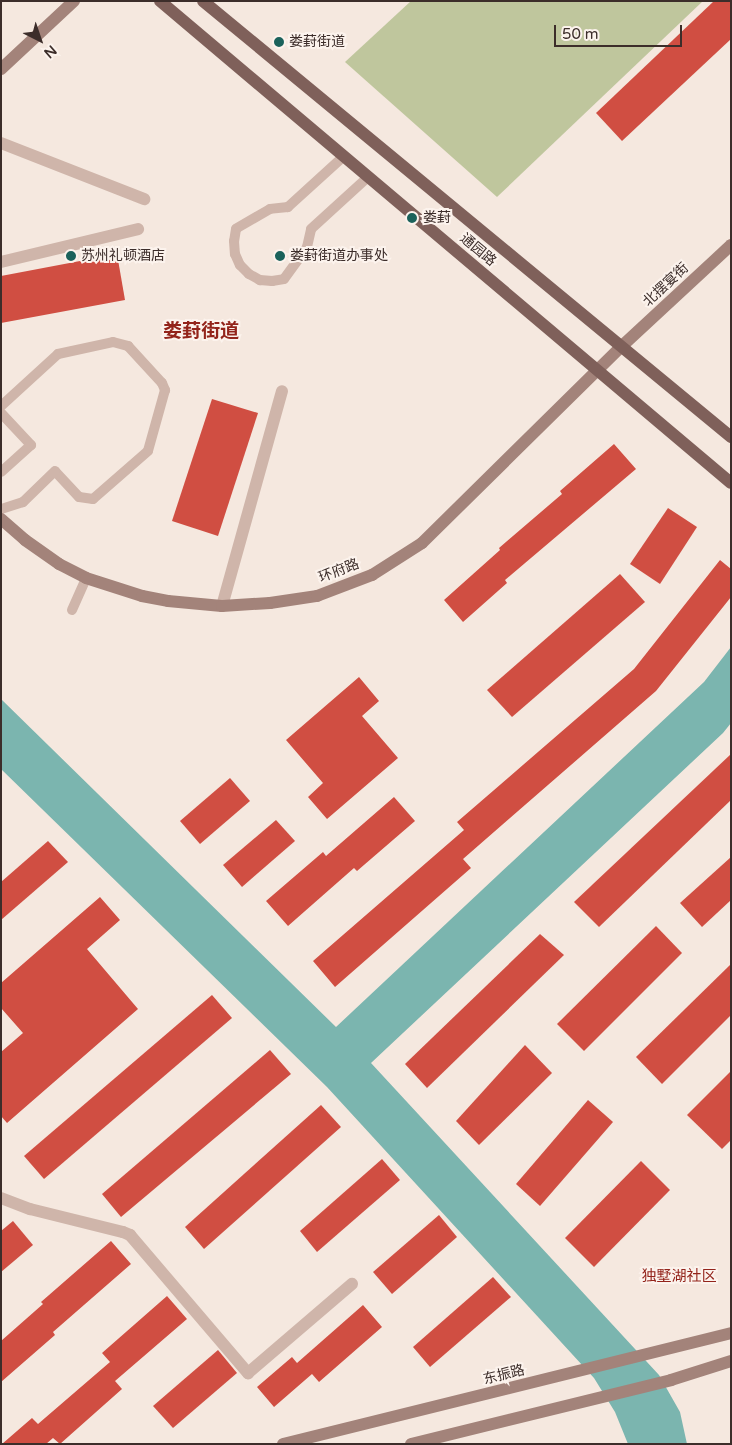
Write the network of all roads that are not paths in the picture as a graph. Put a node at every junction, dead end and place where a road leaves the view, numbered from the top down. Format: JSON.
{"nodes":[{"id":1,"x":74,"y":1,"type":"edge"},
{"id":2,"x":160,"y":1,"type":"edge"},
{"id":3,"x":202,"y":1,"type":"edge"},
{"id":4,"x":1,"y":69,"type":"edge"},
{"id":5,"x":1,"y":143,"type":"edge"},
{"id":6,"x":344,"y":156,"type":"junction"},
{"id":7,"x":368,"y":177,"type":"junction"},
{"id":8,"x":144,"y":199,"type":"dead end"},
{"id":9,"x":138,"y":229,"type":"dead end"},
{"id":10,"x":731,"y":245,"type":"edge"},
{"id":11,"x":1,"y":262,"type":"edge"},
{"id":12,"x":622,"y":346,"type":"junction"},
{"id":13,"x":598,"y":372,"type":"junction"},
{"id":14,"x":282,"y":391,"type":"dead end"},
{"id":15,"x":1,"y":406,"type":"edge"},
{"id":16,"x":1,"y":412,"type":"edge"},
{"id":17,"x":731,"y":438,"type":"edge"},
{"id":18,"x":1,"y":472,"type":"edge"},
{"id":19,"x":731,"y":482,"type":"edge"},
{"id":20,"x":1,"y":509,"type":"edge"},
{"id":21,"x":1,"y":519,"type":"edge"},
{"id":22,"x":86,"y":578,"type":"junction"},
{"id":23,"x":222,"y":606,"type":"junction"},
{"id":24,"x":72,"y":610,"type":"dead end"},
{"id":25,"x":1,"y":1198,"type":"edge"},
{"id":26,"x":352,"y":1284,"type":"dead end"},
{"id":27,"x":731,"y":1333,"type":"edge"},
{"id":28,"x":731,"y":1361,"type":"edge"},
{"id":29,"x":308,"y":1441,"type":"edge"},
{"id":30,"x":283,"y":1444,"type":"edge"},
{"id":31,"x":411,"y":1444,"type":"edge"}],
"edges":[{"from":1,"to":4,"type":"street"},
{"from":2,"to":6,"type":"main road","name":"通园路"},
{"from":3,"to":12,"type":"main road","name":"通园路"},
{"from":5,"to":8,"type":"street"},
{"from":6,"to":7,"type":"main road","name":"通园路"},
{"from":6,"to":7,"type":"lane"},
{"from":7,"to":13,"type":"main road","name":"通园路"},
{"from":9,"to":11,"type":"street"},
{"from":10,"to":12,"type":"street","name":"北摆宴街"},
{"from":12,"to":13,"type":"street","name":"环府路"},
{"from":12,"to":17,"type":"main road","name":"通园路"},
{"from":13,"to":19,"type":"main road","name":"通园路"},
{"from":13,"to":23,"type":"street","name":"环府路"},
{"from":14,"to":23,"type":"street"},
{"from":15,"to":20,"type":"lane"},
{"from":16,"to":18,"type":"lane"},
{"from":21,"to":22,"type":"street","name":"环府路"},
{"from":22,"to":23,"type":"street","name":"环府路"},
{"from":22,"to":24,"type":"lane"},
{"from":25,"to":26,"type":"street"},
{"from":27,"to":29,"type":"street","name":"东振路"},
{"from":28,"to":31,"type":"street"},
{"from":29,"to":30,"type":"street","name":"东振路"}]}
